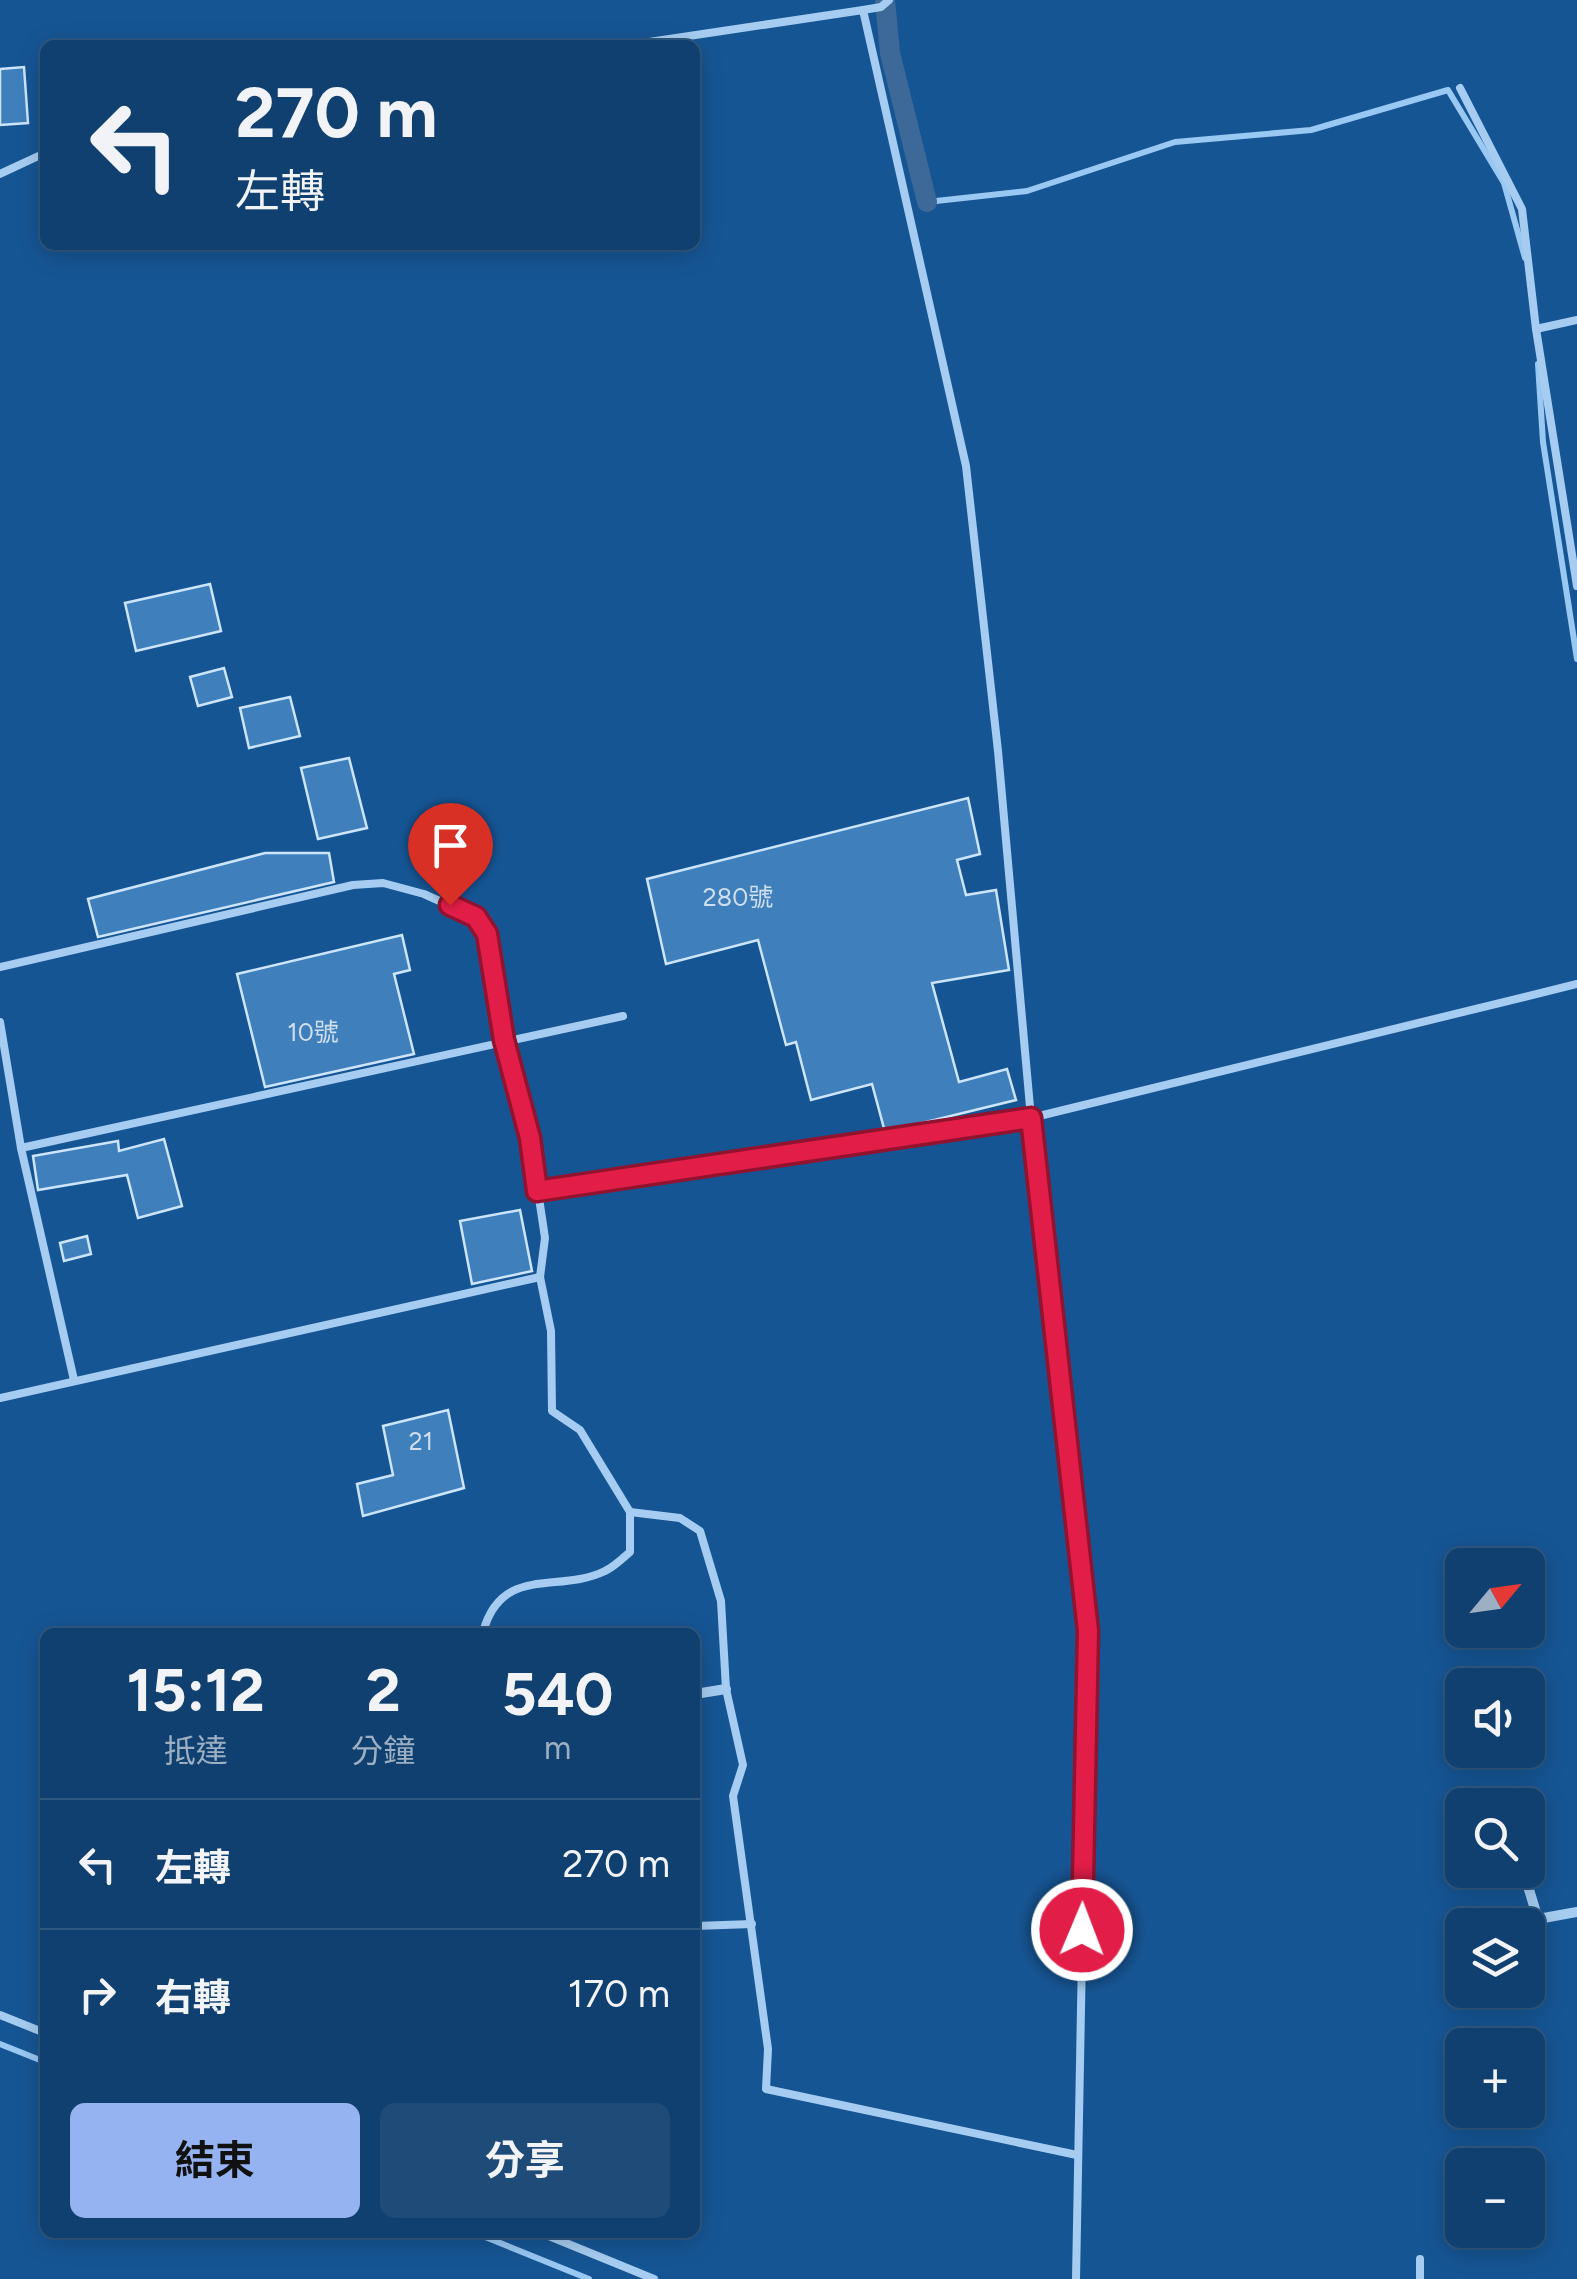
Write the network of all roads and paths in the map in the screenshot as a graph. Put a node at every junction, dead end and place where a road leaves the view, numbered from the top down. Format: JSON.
{"nodes":[{"id":1,"x":890,"y":0,"type":"edge"},
{"id":2,"x":863,"y":10,"type":"junction"},
{"id":3,"x":663,"y":40,"type":"edge"},
{"id":4,"x":1460,"y":88,"type":"dead end"},
{"id":5,"x":40,"y":155,"type":"edge"},
{"id":6,"x":0,"y":174,"type":"edge"},
{"id":7,"x":1577,"y":320,"type":"edge"},
{"id":8,"x":1536,"y":330,"type":"junction"},
{"id":9,"x":1577,"y":586,"type":"edge"},
{"id":10,"x":0,"y":967,"type":"edge"},
{"id":11,"x":1577,"y":984,"type":"edge"},
{"id":12,"x":623,"y":1016,"type":"dead end"},
{"id":13,"x":0,"y":1022,"type":"edge"},
{"id":14,"x":504,"y":1040,"type":"junction"},
{"id":15,"x":1031,"y":1118,"type":"junction"},
{"id":16,"x":20,"y":1148,"type":"junction"},
{"id":17,"x":537,"y":1191,"type":"junction"},
{"id":18,"x":540,"y":1276,"type":"junction"},
{"id":19,"x":74,"y":1380,"type":"junction"},
{"id":20,"x":0,"y":1398,"type":"edge"},
{"id":21,"x":630,"y":1512,"type":"junction"},
{"id":22,"x":484,"y":1628,"type":"edge"},
{"id":23,"x":726,"y":1689,"type":"junction"},
{"id":24,"x":700,"y":1693,"type":"edge"},
{"id":25,"x":1529,"y":1888,"type":"edge"},
{"id":26,"x":1577,"y":1912,"type":"edge"},
{"id":27,"x":752,"y":1924,"type":"junction"},
{"id":28,"x":700,"y":1926,"type":"edge"},
{"id":29,"x":0,"y":2014,"type":"edge"},
{"id":30,"x":40,"y":2031,"type":"edge"},
{"id":31,"x":1077,"y":2155,"type":"junction"},
{"id":32,"x":554,"y":2238,"type":"edge"},
{"id":33,"x":1420,"y":2260,"type":"dead end"},
{"id":34,"x":654,"y":2279,"type":"edge"},
{"id":35,"x":1076,"y":2279,"type":"edge"},
{"id":36,"x":1420,"y":2279,"type":"edge"}],
"edges":[{"from":1,"to":2,"type":"lane"},
{"from":2,"to":3,"type":"lane"},
{"from":2,"to":15,"type":"lane"},
{"from":4,"to":8,"type":"lane"},
{"from":5,"to":6,"type":"lane"},
{"from":7,"to":8,"type":"lane"},
{"from":8,"to":9,"type":"lane"},
{"from":10,"to":14,"type":"lane"},
{"from":11,"to":15,"type":"lane"},
{"from":12,"to":14,"type":"lane"},
{"from":13,"to":16,"type":"lane"},
{"from":14,"to":16,"type":"lane"},
{"from":14,"to":17,"type":"lane"},
{"from":15,"to":17,"type":"lane"},
{"from":15,"to":31,"type":"lane"},
{"from":16,"to":19,"type":"lane"},
{"from":17,"to":18,"type":"lane"},
{"from":18,"to":19,"type":"lane"},
{"from":18,"to":21,"type":"lane"},
{"from":19,"to":20,"type":"lane"},
{"from":21,"to":22,"type":"lane"},
{"from":21,"to":23,"type":"lane"},
{"from":23,"to":24,"type":"street"},
{"from":23,"to":27,"type":"lane"},
{"from":25,"to":26,"type":"street"},
{"from":27,"to":28,"type":"lane"},
{"from":27,"to":31,"type":"lane"},
{"from":29,"to":30,"type":"lane"},
{"from":31,"to":35,"type":"lane"},
{"from":32,"to":34,"type":"lane"},
{"from":33,"to":36,"type":"lane"}]}
